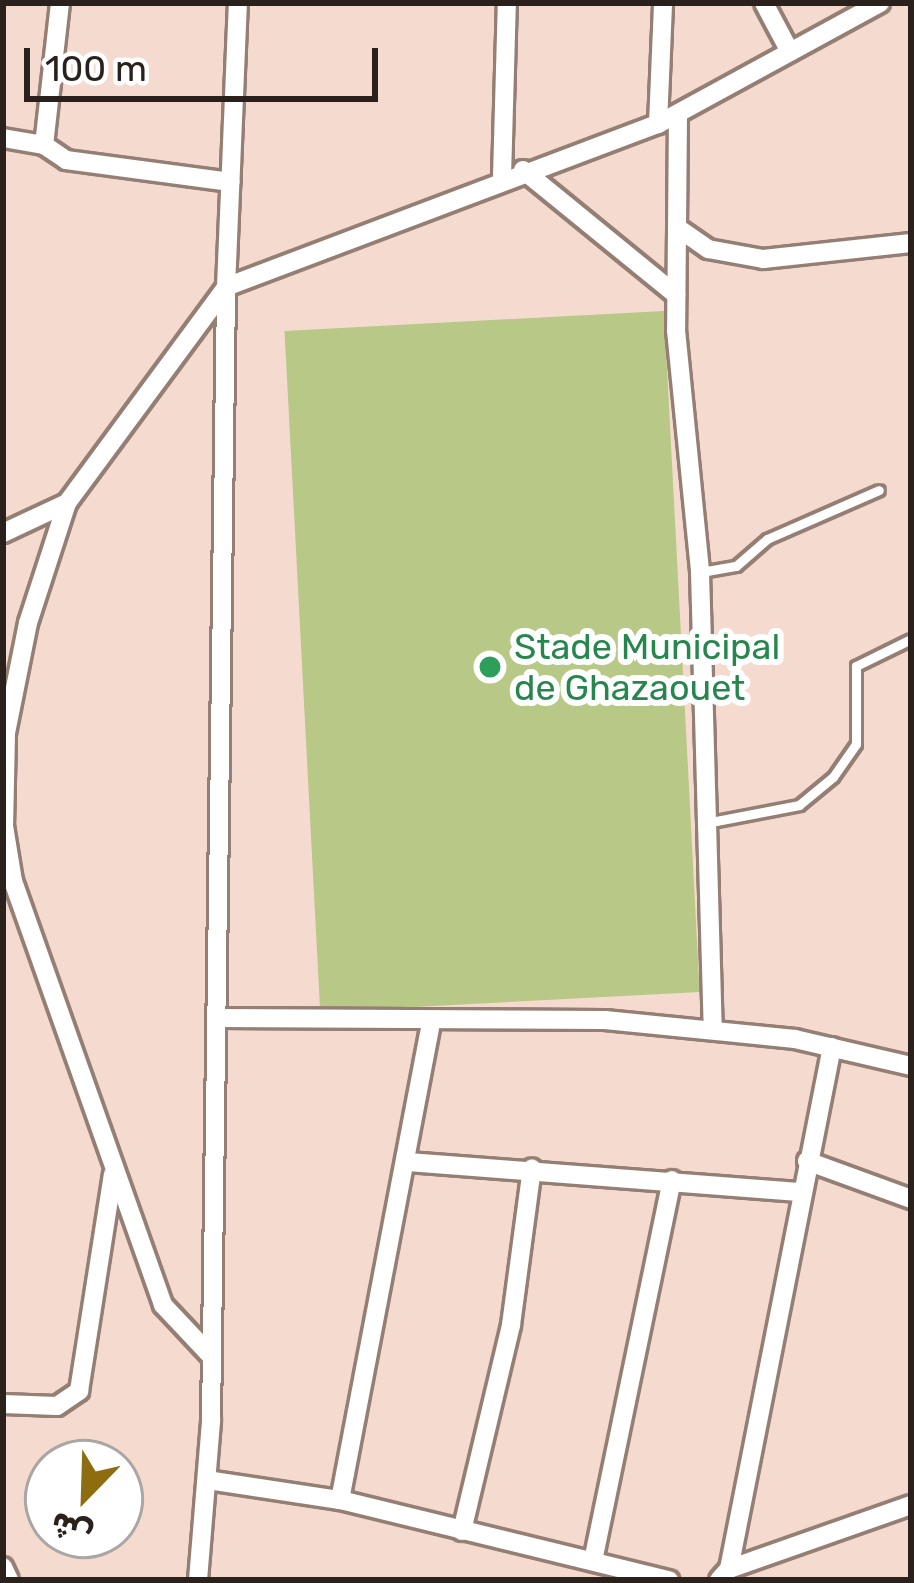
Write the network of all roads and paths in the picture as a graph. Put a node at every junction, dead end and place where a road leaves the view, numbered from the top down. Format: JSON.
{"nodes":[{"id":1,"x":60,"y":3,"type":"edge"},
{"id":2,"x":238,"y":3,"type":"edge"},
{"id":3,"x":507,"y":3,"type":"edge"},
{"id":4,"x":662,"y":3,"type":"edge"},
{"id":5,"x":764,"y":3,"type":"edge"},
{"id":6,"x":880,"y":3,"type":"edge"},
{"id":7,"x":849,"y":11,"type":"edge"},
{"id":8,"x":790,"y":52,"type":"junction"},
{"id":9,"x":678,"y":114,"type":"junction"},
{"id":10,"x":658,"y":124,"type":"junction"},
{"id":11,"x":3,"y":138,"type":"edge"},
{"id":12,"x":44,"y":145,"type":"junction"},
{"id":13,"x":523,"y":170,"type":"junction"},
{"id":14,"x":502,"y":177,"type":"junction"},
{"id":15,"x":231,"y":182,"type":"junction"},
{"id":16,"x":678,"y":228,"type":"junction"},
{"id":17,"x":911,"y":243,"type":"edge"},
{"id":18,"x":226,"y":286,"type":"junction"},
{"id":19,"x":676,"y":295,"type":"junction"},
{"id":20,"x":879,"y":490,"type":"dead end"},
{"id":21,"x":67,"y":502,"type":"junction"},
{"id":22,"x":3,"y":533,"type":"edge"},
{"id":23,"x":700,"y":572,"type":"junction"},
{"id":24,"x":911,"y":639,"type":"edge"},
{"id":25,"x":711,"y":822,"type":"junction"},
{"id":26,"x":218,"y":1018,"type":"junction"},
{"id":27,"x":431,"y":1023,"type":"junction"},
{"id":28,"x":713,"y":1028,"type":"junction"},
{"id":29,"x":832,"y":1047,"type":"junction"},
{"id":30,"x":911,"y":1066,"type":"edge"},
{"id":31,"x":807,"y":1161,"type":"junction"},
{"id":32,"x":408,"y":1162,"type":"junction"},
{"id":33,"x":114,"y":1168,"type":"junction"},
{"id":34,"x":532,"y":1168,"type":"junction"},
{"id":35,"x":672,"y":1180,"type":"junction"},
{"id":36,"x":799,"y":1192,"type":"junction"},
{"id":37,"x":911,"y":1199,"type":"edge"},
{"id":38,"x":211,"y":1356,"type":"junction"},
{"id":39,"x":3,"y":1403,"type":"edge"},
{"id":40,"x":207,"y":1480,"type":"junction"},
{"id":41,"x":340,"y":1501,"type":"junction"},
{"id":42,"x":911,"y":1505,"type":"edge"},
{"id":43,"x":462,"y":1531,"type":"junction"},
{"id":44,"x":593,"y":1562,"type":"junction"},
{"id":45,"x":3,"y":1568,"type":"edge"},
{"id":46,"x":724,"y":1575,"type":"edge"},
{"id":47,"x":9,"y":1580,"type":"edge"},
{"id":48,"x":198,"y":1580,"type":"edge"},
{"id":49,"x":669,"y":1580,"type":"edge"}],
"edges":[{"from":1,"to":12,"type":"street"},
{"from":2,"to":15,"type":"street"},
{"from":3,"to":14,"type":"street"},
{"from":4,"to":10,"type":"street"},
{"from":5,"to":8,"type":"street"},
{"from":6,"to":7,"type":"street"},
{"from":7,"to":8,"type":"street"},
{"from":8,"to":9,"type":"street"},
{"from":9,"to":10,"type":"street"},
{"from":9,"to":16,"type":"street"},
{"from":10,"to":13,"type":"street"},
{"from":11,"to":12,"type":"street"},
{"from":12,"to":15,"type":"street"},
{"from":13,"to":14,"type":"street"},
{"from":13,"to":19,"type":"street"},
{"from":14,"to":18,"type":"street"},
{"from":15,"to":18,"type":"street"},
{"from":16,"to":17,"type":"street"},
{"from":16,"to":19,"type":"street"},
{"from":18,"to":21,"type":"street"},
{"from":18,"to":26,"type":"street"},
{"from":19,"to":23,"type":"street"},
{"from":20,"to":23,"type":"lane"},
{"from":21,"to":22,"type":"street"},
{"from":21,"to":33,"type":"street"},
{"from":23,"to":25,"type":"street"},
{"from":24,"to":25,"type":"lane"},
{"from":25,"to":28,"type":"street"},
{"from":26,"to":27,"type":"street"},
{"from":26,"to":38,"type":"street"},
{"from":27,"to":28,"type":"street"},
{"from":27,"to":32,"type":"street"},
{"from":28,"to":29,"type":"street"},
{"from":29,"to":30,"type":"street"},
{"from":29,"to":31,"type":"street"},
{"from":31,"to":36,"type":"street"},
{"from":31,"to":37,"type":"street"},
{"from":32,"to":34,"type":"street"},
{"from":32,"to":41,"type":"street"},
{"from":33,"to":38,"type":"street"},
{"from":33,"to":39,"type":"street"},
{"from":34,"to":35,"type":"street"},
{"from":34,"to":43,"type":"street"},
{"from":35,"to":36,"type":"street"},
{"from":35,"to":44,"type":"street"},
{"from":36,"to":46,"type":"street"},
{"from":38,"to":40,"type":"street"},
{"from":40,"to":41,"type":"street"},
{"from":40,"to":48,"type":"street"},
{"from":41,"to":43,"type":"street"},
{"from":42,"to":46,"type":"street"},
{"from":43,"to":44,"type":"street"},
{"from":44,"to":49,"type":"street"},
{"from":45,"to":47,"type":"street"}]}
